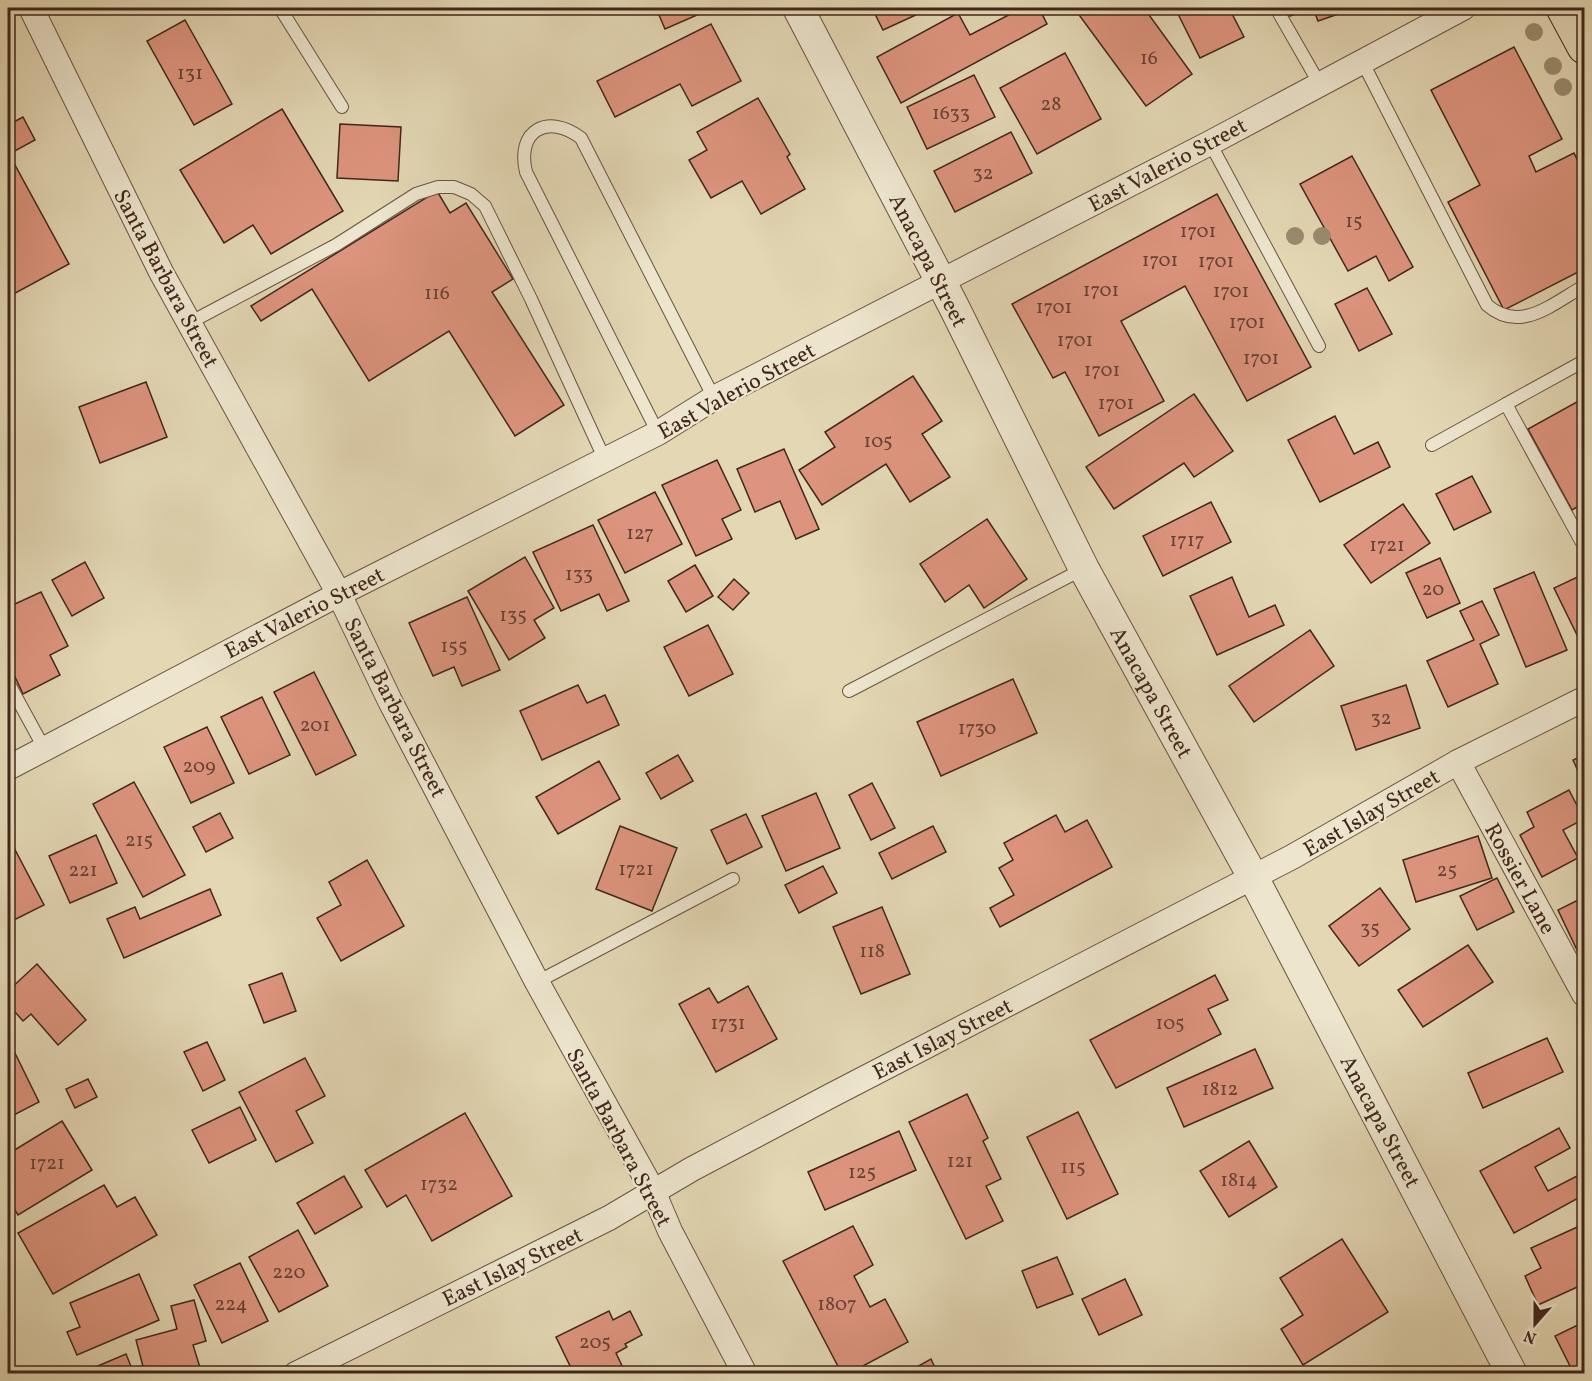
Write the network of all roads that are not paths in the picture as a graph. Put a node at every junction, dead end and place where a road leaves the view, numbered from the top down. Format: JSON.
{"nodes":[{"id":1,"x":31,"y":8,"type":"edge"},
{"id":2,"x":280,"y":8,"type":"edge"},
{"id":3,"x":798,"y":8,"type":"edge"},
{"id":4,"x":1276,"y":8,"type":"edge"},
{"id":5,"x":1463,"y":8,"type":"edge"},
{"id":6,"x":1563,"y":8,"type":"edge"},
{"id":7,"x":1584,"y":48,"type":"edge"},
{"id":8,"x":1362,"y":61,"type":"junction"},
{"id":9,"x":1318,"y":83,"type":"junction"},
{"id":10,"x":342,"y":107,"type":"dead end"},
{"id":11,"x":1210,"y":143,"type":"junction"},
{"id":12,"x":940,"y":281,"type":"junction"},
{"id":13,"x":1584,"y":286,"type":"edge"},
{"id":14,"x":189,"y":323,"type":"junction"},
{"id":15,"x":1318,"y":346,"type":"dead end"},
{"id":16,"x":1584,"y":361,"type":"edge"},
{"id":17,"x":714,"y":398,"type":"junction"},
{"id":18,"x":1506,"y":404,"type":"junction"},
{"id":19,"x":658,"y":433,"type":"junction"},
{"id":20,"x":1432,"y":445,"type":"dead end"},
{"id":21,"x":605,"y":460,"type":"junction"},
{"id":22,"x":1584,"y":540,"type":"edge"},
{"id":23,"x":1084,"y":569,"type":"junction"},
{"id":24,"x":339,"y":594,"type":"junction"},
{"id":25,"x":8,"y":682,"type":"edge"},
{"id":26,"x":849,"y":691,"type":"dead end"},
{"id":27,"x":1584,"y":699,"type":"edge"},
{"id":28,"x":44,"y":748,"type":"junction"},
{"id":29,"x":1458,"y":762,"type":"junction"},
{"id":30,"x":8,"y":768,"type":"edge"},
{"id":31,"x":1253,"y":876,"type":"junction"},
{"id":32,"x":733,"y":879,"type":"dead end"},
{"id":33,"x":537,"y":982,"type":"junction"},
{"id":34,"x":1584,"y":994,"type":"edge"},
{"id":35,"x":653,"y":1191,"type":"junction"},
{"id":36,"x":296,"y":1374,"type":"edge"},
{"id":37,"x":745,"y":1374,"type":"edge"},
{"id":38,"x":1512,"y":1374,"type":"edge"}],
"edges":[{"from":1,"to":14,"type":"street","name":"Santa Barbara Street"},
{"from":2,"to":10,"type":"lane"},
{"from":3,"to":12,"type":"street","name":"Anacapa Street"},
{"from":4,"to":9,"type":"lane"},
{"from":5,"to":8,"type":"street","name":"East Valerio Street"},
{"from":6,"to":7,"type":"main road"},
{"from":8,"to":9,"type":"street","name":"East Valerio Street"},
{"from":8,"to":13,"type":"lane"},
{"from":9,"to":11,"type":"street","name":"East Valerio Street"},
{"from":11,"to":12,"type":"street","name":"East Valerio Street"},
{"from":11,"to":15,"type":"lane"},
{"from":12,"to":17,"type":"street","name":"East Valerio Street"},
{"from":12,"to":23,"type":"street","name":"Anacapa Street"},
{"from":14,"to":21,"type":"lane"},
{"from":14,"to":24,"type":"street","name":"Santa Barbara Street"},
{"from":16,"to":18,"type":"lane"},
{"from":17,"to":19,"type":"street","name":"East Valerio Street"},
{"from":17,"to":19,"type":"lane"},
{"from":18,"to":20,"type":"lane"},
{"from":18,"to":22,"type":"lane"},
{"from":19,"to":21,"type":"street","name":"East Valerio Street"},
{"from":21,"to":24,"type":"street","name":"East Valerio Street"},
{"from":23,"to":26,"type":"lane"},
{"from":23,"to":31,"type":"street","name":"Anacapa Street"},
{"from":24,"to":28,"type":"street","name":"East Valerio Street"},
{"from":24,"to":33,"type":"street","name":"Santa Barbara Street"},
{"from":25,"to":28,"type":"lane"},
{"from":27,"to":29,"type":"street","name":"East Islay Street"},
{"from":28,"to":30,"type":"street","name":"East Valerio Street"},
{"from":29,"to":31,"type":"street","name":"East Islay Street"},
{"from":29,"to":34,"type":"street","name":"Rossier Lane"},
{"from":31,"to":35,"type":"street","name":"East Islay Street"},
{"from":31,"to":38,"type":"street","name":"Anacapa Street"},
{"from":32,"to":33,"type":"lane"},
{"from":33,"to":35,"type":"street","name":"Santa Barbara Street"},
{"from":35,"to":36,"type":"street","name":"East Islay Street"},
{"from":35,"to":37,"type":"street","name":"Santa Barbara Street"}]}
